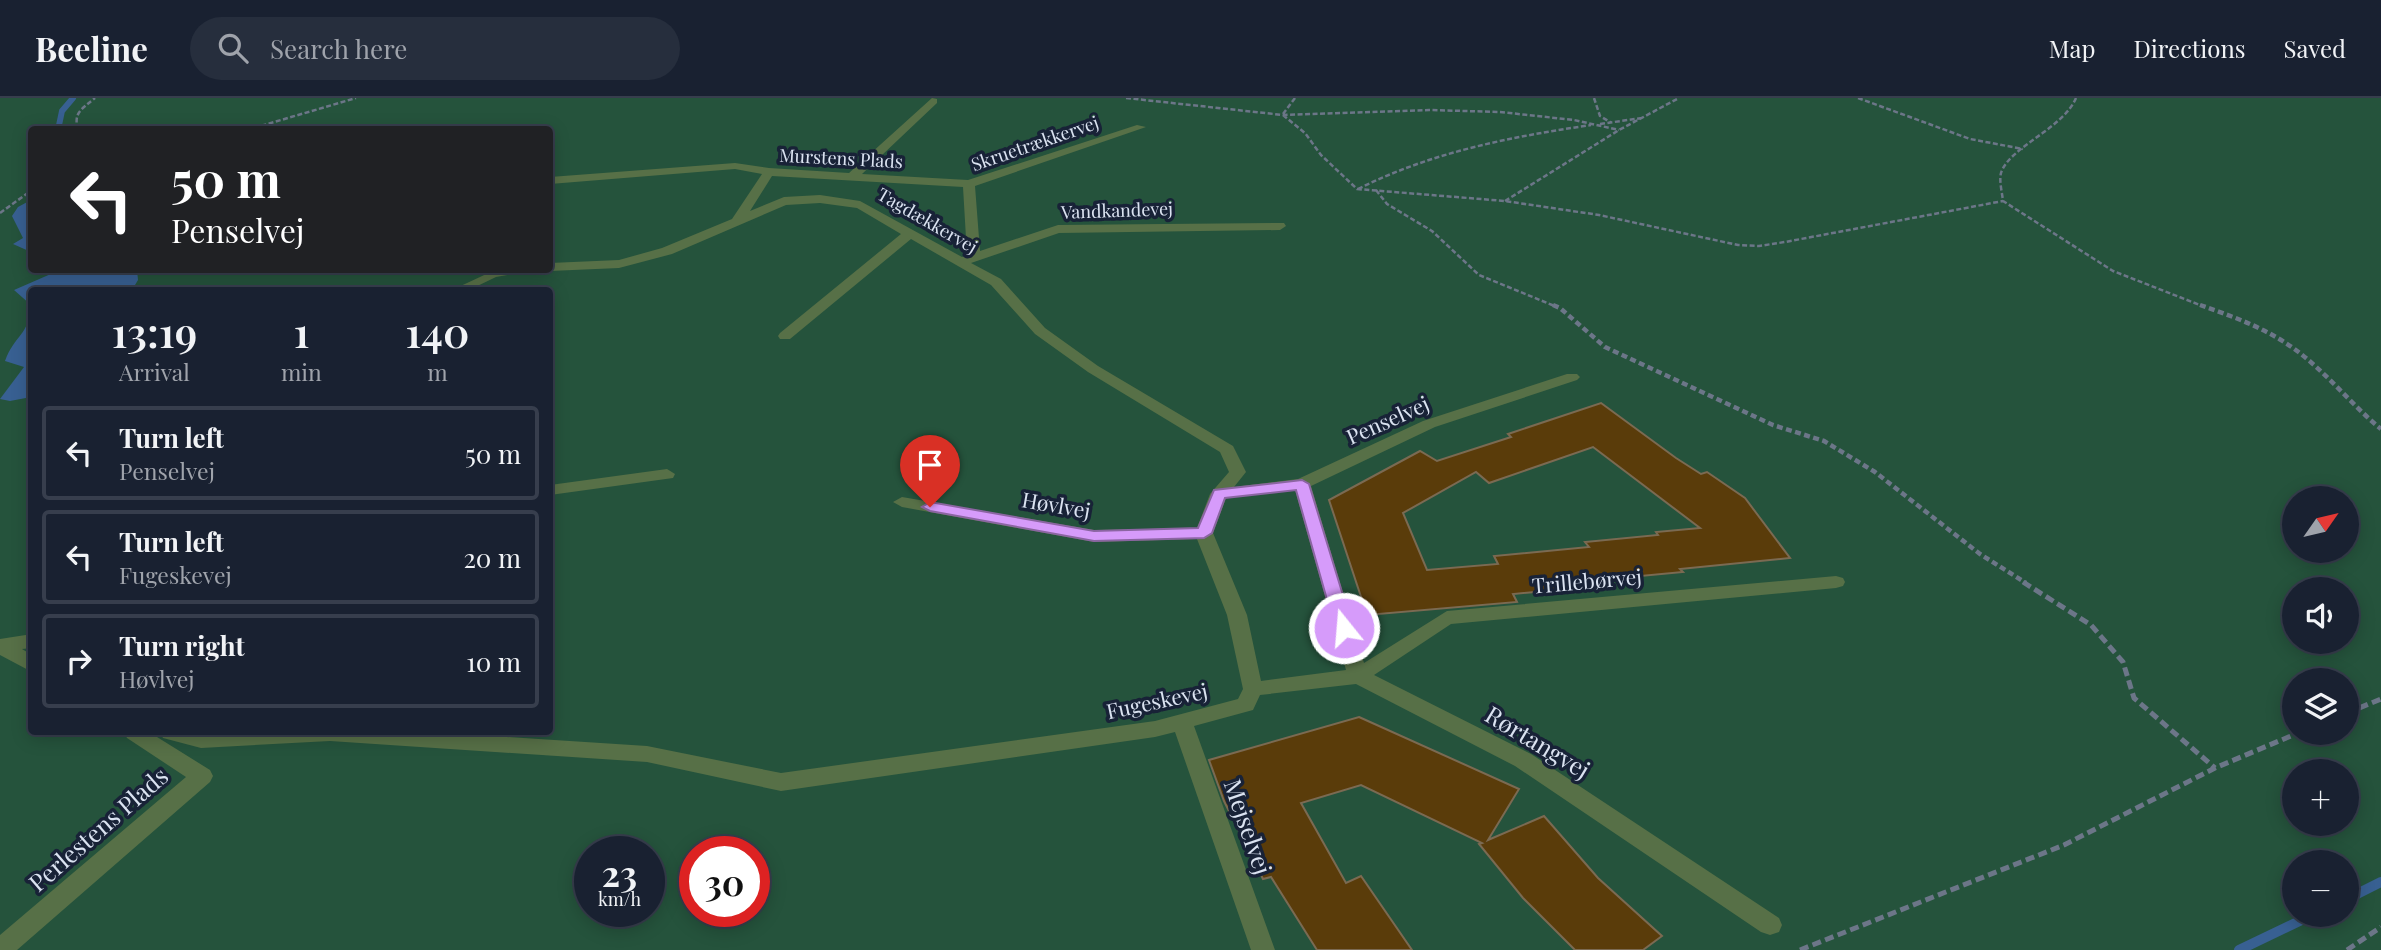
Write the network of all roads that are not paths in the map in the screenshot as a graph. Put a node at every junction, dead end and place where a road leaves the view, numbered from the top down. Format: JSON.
{"nodes":[{"id":1,"x":933,"y":102,"type":"dead end"},
{"id":2,"x":1141,"y":127,"type":"dead end"},
{"id":3,"x":769,"y":172,"type":"junction"},
{"id":4,"x":852,"y":177,"type":"junction"},
{"id":5,"x":553,"y":180,"type":"edge"},
{"id":6,"x":970,"y":184,"type":"junction"},
{"id":7,"x":737,"y":221,"type":"junction"},
{"id":8,"x":1280,"y":226,"type":"dead end"},
{"id":9,"x":910,"y":233,"type":"junction"},
{"id":10,"x":974,"y":257,"type":"junction"},
{"id":11,"x":960,"y":262,"type":"junction"},
{"id":12,"x":553,"y":267,"type":"edge"},
{"id":13,"x":498,"y":273,"type":"edge"},
{"id":14,"x":465,"y":287,"type":"edge"},
{"id":15,"x":785,"y":336,"type":"dead end"},
{"id":16,"x":1572,"y":377,"type":"dead end"},
{"id":17,"x":667,"y":474,"type":"dead end"},
{"id":18,"x":1302,"y":484,"type":"junction"},
{"id":19,"x":553,"y":490,"type":"edge"},
{"id":20,"x":1219,"y":494,"type":"junction"},
{"id":21,"x":902,"y":502,"type":"dead end"},
{"id":22,"x":1204,"y":533,"type":"junction"},
{"id":23,"x":1836,"y":582,"type":"dead end"},
{"id":24,"x":28,"y":642,"type":"edge"},
{"id":25,"x":1,"y":646,"type":"edge"},
{"id":26,"x":28,"y":663,"type":"edge"},
{"id":27,"x":1358,"y":676,"type":"junction"},
{"id":28,"x":1253,"y":689,"type":"junction"},
{"id":29,"x":1182,"y":722,"type":"junction"},
{"id":30,"x":139,"y":735,"type":"edge"},
{"id":31,"x":182,"y":735,"type":"edge"},
{"id":32,"x":293,"y":735,"type":"edge"},
{"id":33,"x":360,"y":735,"type":"edge"},
{"id":34,"x":1770,"y":925,"type":"dead end"},
{"id":35,"x":0,"y":950,"type":"edge"},
{"id":36,"x":1262,"y":950,"type":"edge"}],
"edges":[{"from":1,"to":4,"type":"street"},
{"from":2,"to":6,"type":"street","name":"Skruetrækkervej"},
{"from":3,"to":4,"type":"street","name":"Murstens Plads"},
{"from":3,"to":5,"type":"street"},
{"from":3,"to":7,"type":"street","name":"Murstens Plads"},
{"from":4,"to":6,"type":"street","name":"Murstens Plads"},
{"from":6,"to":10,"type":"street","name":"Skruetrækkervej"},
{"from":7,"to":9,"type":"street","name":"Tagdækkervej"},
{"from":7,"to":12,"type":"street","name":"Tagdækkervej"},
{"from":8,"to":10,"type":"street","name":"Vandkandevej"},
{"from":9,"to":11,"type":"street","name":"Tagdækkervej"},
{"from":9,"to":15,"type":"street"},
{"from":10,"to":11,"type":"street","name":"Vandkandevej"},
{"from":11,"to":20,"type":"street","name":"Tagdækkervej"},
{"from":13,"to":14,"type":"street"},
{"from":16,"to":18,"type":"street","name":"Penselvej"},
{"from":17,"to":19,"type":"street"},
{"from":18,"to":20,"type":"street","name":"Penselvej"},
{"from":18,"to":27,"type":"street"},
{"from":20,"to":22,"type":"street"},
{"from":21,"to":22,"type":"street","name":"Høvlvej"},
{"from":22,"to":28,"type":"street"},
{"from":23,"to":27,"type":"street","name":"Trillebørvej"},
{"from":24,"to":25,"type":"street"},
{"from":25,"to":26,"type":"street"},
{"from":27,"to":28,"type":"street"},
{"from":27,"to":34,"type":"street","name":"Rørtangvej"},
{"from":28,"to":29,"type":"street","name":"Fugeskevej"},
{"from":29,"to":33,"type":"street","name":"Fugeskevej"},
{"from":29,"to":36,"type":"street","name":"Mejselvej"},
{"from":30,"to":35,"type":"street","name":"Perlestens Plads"},
{"from":31,"to":32,"type":"street","name":"Fugeskevej"}]}
